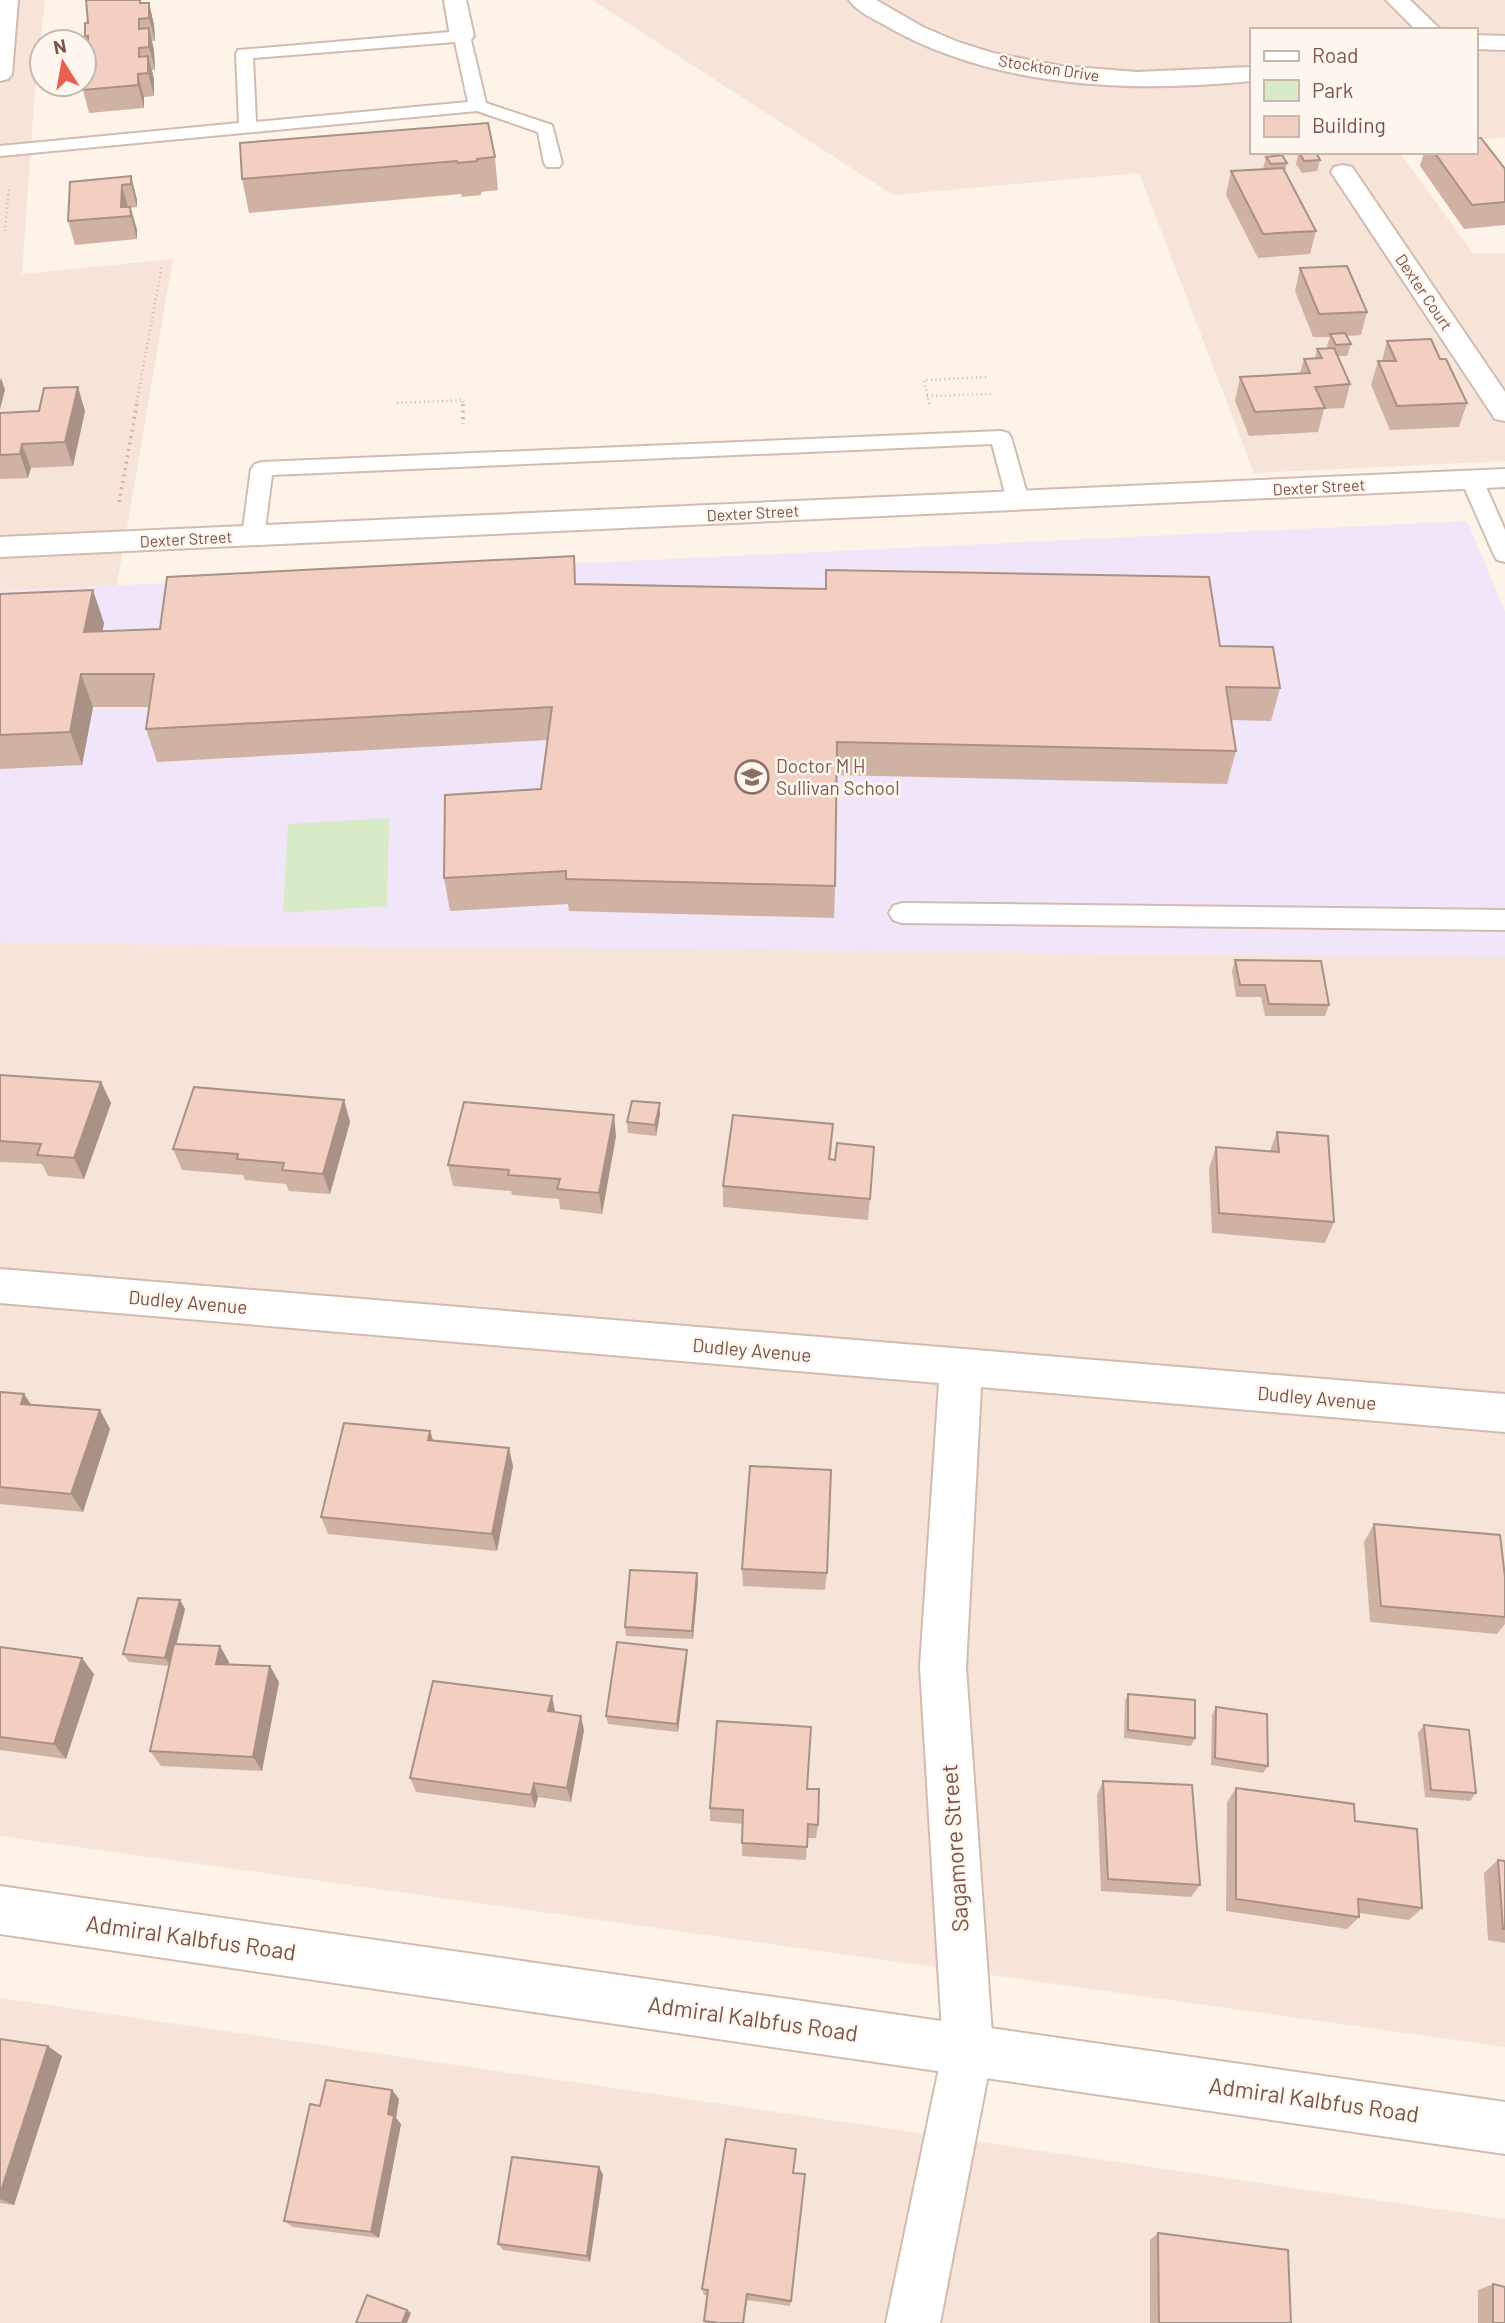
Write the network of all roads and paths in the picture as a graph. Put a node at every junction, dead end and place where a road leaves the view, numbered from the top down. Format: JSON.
{"nodes":[{"id":1,"x":7,"y":0,"type":"edge"},
{"id":2,"x":455,"y":0,"type":"edge"},
{"id":3,"x":860,"y":0,"type":"edge"},
{"id":4,"x":1397,"y":0,"type":"edge"},
{"id":5,"x":1428,"y":28,"type":"edge"},
{"id":6,"x":462,"y":37,"type":"junction"},
{"id":7,"x":1477,"y":42,"type":"edge"},
{"id":8,"x":1505,"y":43,"type":"edge"},
{"id":9,"x":0,"y":74,"type":"edge"},
{"id":10,"x":1250,"y":74,"type":"edge"},
{"id":11,"x":478,"y":106,"type":"junction"},
{"id":12,"x":248,"y":128,"type":"junction"},
{"id":13,"x":0,"y":151,"type":"edge"},
{"id":14,"x":554,"y":163,"type":"dead end"},
{"id":15,"x":1343,"y":172,"type":"dead end"},
{"id":16,"x":9,"y":183,"type":"dead end"},
{"id":17,"x":5,"y":231,"type":"dead end"},
{"id":18,"x":162,"y":265,"type":"dead end"},
{"id":19,"x":987,"y":377,"type":"dead end"},
{"id":20,"x":924,"y":380,"type":"dead end"},
{"id":21,"x":991,"y":394,"type":"dead end"},
{"id":22,"x":927,"y":396,"type":"dead end"},
{"id":23,"x":463,"y":400,"type":"dead end"},
{"id":24,"x":397,"y":403,"type":"dead end"},
{"id":25,"x":1505,"y":413,"type":"edge"},
{"id":26,"x":1505,"y":478,"type":"edge"},
{"id":27,"x":1472,"y":480,"type":"junction"},
{"id":28,"x":1018,"y":500,"type":"junction"},
{"id":29,"x":118,"y":510,"type":"dead end"},
{"id":30,"x":253,"y":536,"type":"junction"},
{"id":31,"x":0,"y":547,"type":"edge"},
{"id":32,"x":1505,"y":555,"type":"edge"},
{"id":33,"x":902,"y":913,"type":"dead end"},
{"id":34,"x":1505,"y":920,"type":"edge"},
{"id":35,"x":0,"y":1286,"type":"edge"},
{"id":36,"x":961,"y":1368,"type":"junction"},
{"id":37,"x":1505,"y":1413,"type":"edge"},
{"id":38,"x":0,"y":1910,"type":"edge"},
{"id":39,"x":968,"y":2049,"type":"junction"},
{"id":40,"x":1505,"y":2128,"type":"edge"},
{"id":41,"x":914,"y":2323,"type":"edge"}],
"edges":[{"from":1,"to":9,"type":"street"},
{"from":2,"to":6,"type":"street"},
{"from":3,"to":10,"type":"street","name":"Stockton Drive"},
{"from":4,"to":5,"type":"street"},
{"from":6,"to":11,"type":"lane"},
{"from":6,"to":12,"type":"lane"},
{"from":7,"to":8,"type":"street"},
{"from":11,"to":12,"type":"lane"},
{"from":11,"to":14,"type":"lane"},
{"from":12,"to":13,"type":"lane"},
{"from":15,"to":25,"type":"street","name":"Dexter Court"},
{"from":16,"to":17,"type":"path"},
{"from":18,"to":29,"type":"path"},
{"from":19,"to":20,"type":"path"},
{"from":21,"to":22,"type":"path"},
{"from":23,"to":24,"type":"path"},
{"from":26,"to":27,"type":"street","name":"Dexter Street"},
{"from":27,"to":28,"type":"street","name":"Dexter Street"},
{"from":27,"to":32,"type":"lane"},
{"from":28,"to":30,"type":"street","name":"Dexter Street"},
{"from":28,"to":30,"type":"lane"},
{"from":30,"to":31,"type":"street","name":"Dexter Street"},
{"from":33,"to":34,"type":"lane"},
{"from":35,"to":36,"type":"street","name":"Dudley Avenue"},
{"from":36,"to":37,"type":"street","name":"Dudley Avenue"},
{"from":36,"to":39,"type":"street","name":"Sagamore Street"},
{"from":38,"to":39,"type":"street","name":"Admiral Kalbfus Road"},
{"from":39,"to":40,"type":"street","name":"Admiral Kalbfus Road"},
{"from":39,"to":41,"type":"street","name":"Sagamore Street"}]}
